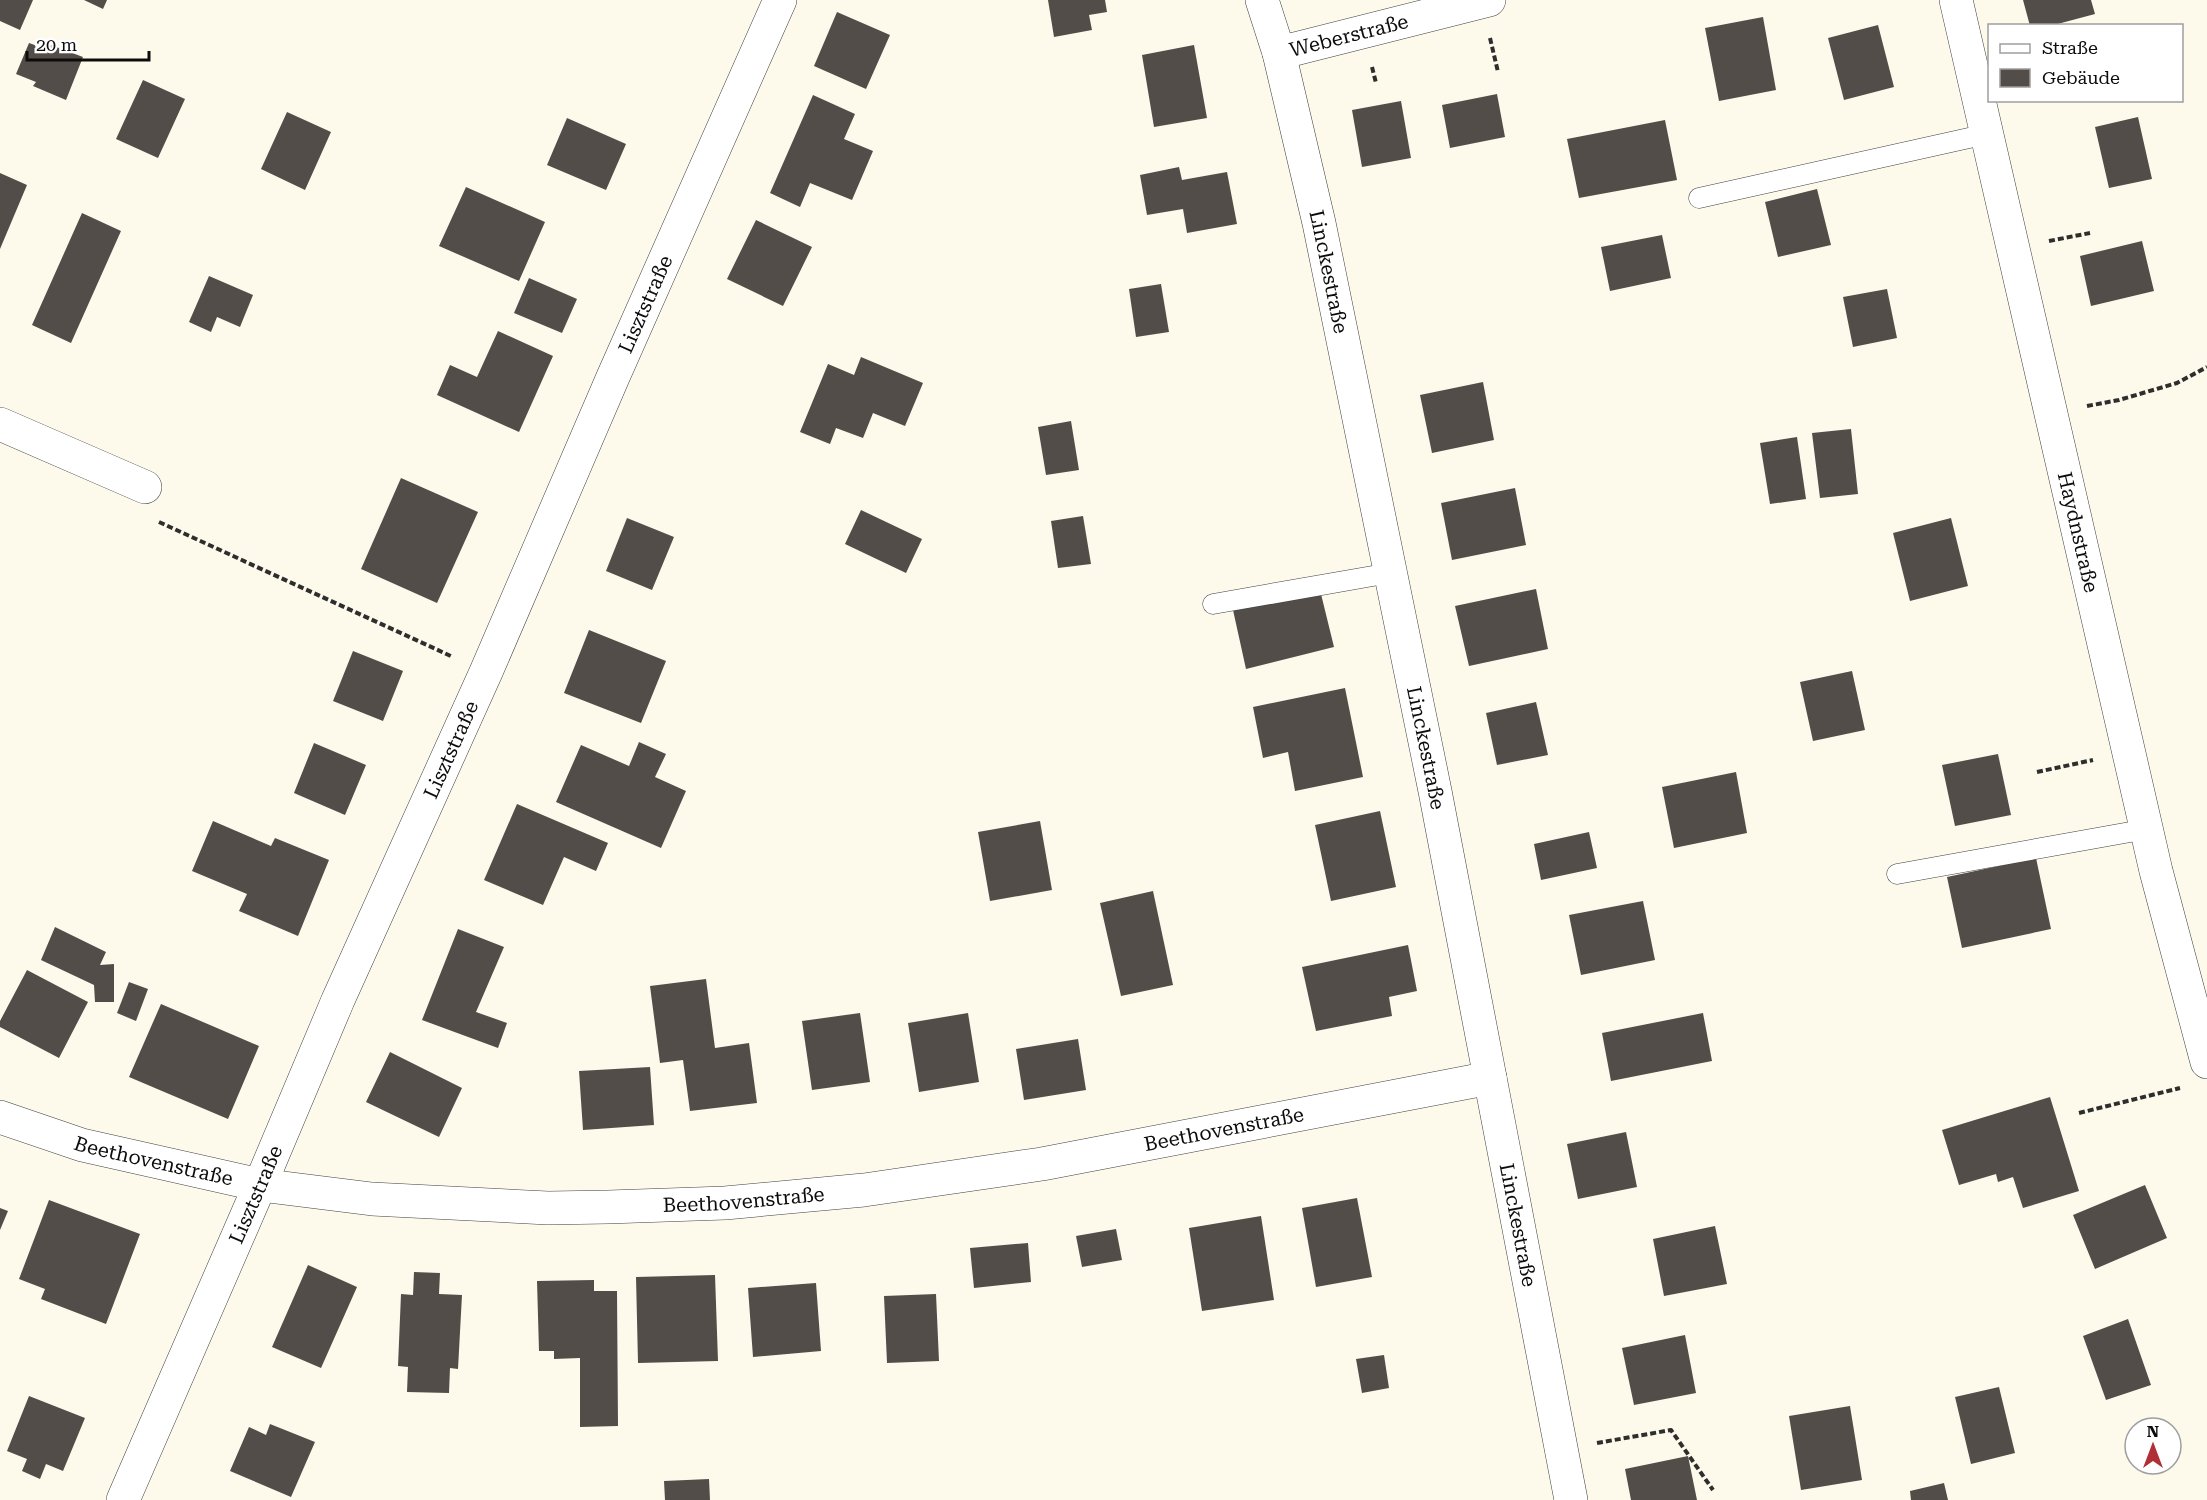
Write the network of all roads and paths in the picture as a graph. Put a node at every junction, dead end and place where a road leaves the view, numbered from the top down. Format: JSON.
{"nodes":[{"id":1,"x":780,"y":0,"type":"edge"},
{"id":2,"x":1262,"y":0,"type":"edge"},
{"id":3,"x":1489,"y":0,"type":"edge"},
{"id":4,"x":1956,"y":0,"type":"edge"},
{"id":5,"x":1279,"y":53,"type":"junction"},
{"id":6,"x":1987,"y":134,"type":"junction"},
{"id":7,"x":1698,"y":198,"type":"dead end"},
{"id":8,"x":2207,"y":367,"type":"edge"},
{"id":9,"x":2051,"y":413,"type":"junction"},
{"id":10,"x":0,"y":424,"type":"edge"},
{"id":11,"x":145,"y":487,"type":"dead end"},
{"id":12,"x":157,"y":521,"type":"dead end"},
{"id":13,"x":1390,"y":573,"type":"junction"},
{"id":14,"x":1213,"y":604,"type":"dead end"},
{"id":15,"x":486,"y":672,"type":"junction"},
{"id":16,"x":2129,"y":753,"type":"junction"},
{"id":17,"x":2037,"y":772,"type":"dead end"},
{"id":18,"x":2146,"y":829,"type":"junction"},
{"id":19,"x":1897,"y":874,"type":"dead end"},
{"id":20,"x":2207,"y":1062,"type":"edge"},
{"id":21,"x":1490,"y":1078,"type":"junction"},
{"id":22,"x":2186,"y":1087,"type":"dead end"},
{"id":23,"x":2079,"y":1113,"type":"dead end"},
{"id":24,"x":0,"y":1117,"type":"edge"},
{"id":25,"x":260,"y":1185,"type":"junction"},
{"id":26,"x":1561,"y":1450,"type":"junction"},
{"id":27,"x":1713,"y":1490,"type":"dead end"},
{"id":28,"x":123,"y":1500,"type":"edge"},
{"id":29,"x":1571,"y":1500,"type":"edge"}],
"edges":[{"from":1,"to":15,"type":"street","name":"Lisztstraße"},
{"from":2,"to":5,"type":"street","name":"Linckestraße"},
{"from":3,"to":5,"type":"street","name":"Weberstraße"},
{"from":4,"to":6,"type":"street","name":"Haydnstraße"},
{"from":5,"to":13,"type":"street","name":"Linckestraße"},
{"from":6,"to":7,"type":"lane"},
{"from":6,"to":9,"type":"street","name":"Haydnstraße"},
{"from":8,"to":9,"type":"path"},
{"from":9,"to":16,"type":"street","name":"Haydnstraße"},
{"from":10,"to":11,"type":"street"},
{"from":12,"to":15,"type":"path"},
{"from":13,"to":14,"type":"lane"},
{"from":13,"to":21,"type":"street","name":"Linckestraße"},
{"from":15,"to":25,"type":"street","name":"Lisztstraße"},
{"from":16,"to":17,"type":"path"},
{"from":16,"to":18,"type":"street","name":"Haydnstraße"},
{"from":18,"to":19,"type":"lane"},
{"from":18,"to":20,"type":"street","name":"Haydnstraße"},
{"from":21,"to":25,"type":"street","name":"Beethovenstraße"},
{"from":21,"to":26,"type":"street","name":"Linckestraße"},
{"from":22,"to":23,"type":"path"},
{"from":24,"to":25,"type":"street","name":"Beethovenstraße"},
{"from":25,"to":28,"type":"street","name":"Lisztstraße"},
{"from":26,"to":27,"type":"path"},
{"from":26,"to":29,"type":"street","name":"Linckestraße"}]}
